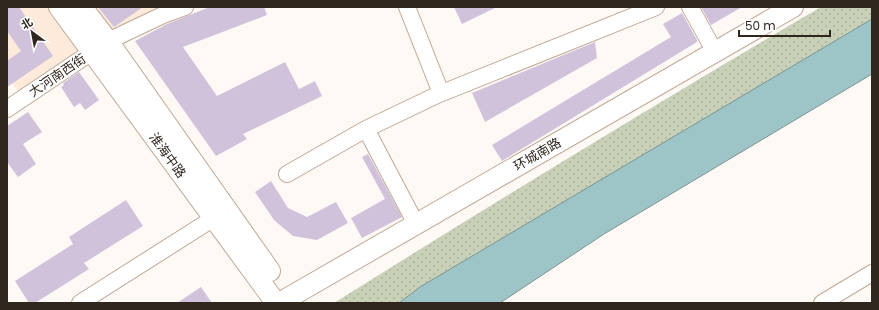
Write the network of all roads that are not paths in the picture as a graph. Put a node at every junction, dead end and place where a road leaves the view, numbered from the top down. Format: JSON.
{"nodes":[{"id":1,"x":59,"y":7,"type":"edge"},
{"id":2,"x":82,"y":7,"type":"edge"},
{"id":3,"x":185,"y":7,"type":"edge"},
{"id":4,"x":407,"y":7,"type":"edge"},
{"id":5,"x":656,"y":7,"type":"edge"},
{"id":6,"x":690,"y":7,"type":"edge"},
{"id":7,"x":793,"y":7,"type":"edge"},
{"id":8,"x":100,"y":46,"type":"junction"},
{"id":9,"x":715,"y":52,"type":"junction"},
{"id":10,"x":441,"y":93,"type":"junction"},
{"id":11,"x":7,"y":109,"type":"edge"},
{"id":12,"x":366,"y":129,"type":"junction"},
{"id":13,"x":287,"y":174,"type":"dead end"},
{"id":14,"x":214,"y":218,"type":"junction"},
{"id":15,"x":416,"y":224,"type":"junction"},
{"id":16,"x":872,"y":273,"type":"edge"},
{"id":17,"x":284,"y":302,"type":"edge"},
{"id":18,"x":80,"y":303,"type":"edge"},
{"id":19,"x":822,"y":303,"type":"edge"}],
"edges":[{"from":1,"to":8,"type":"main road","name":"淮海中路"},
{"from":2,"to":8,"type":"main road","name":"淮海中路"},
{"from":3,"to":8,"type":"street","name":"大河南西街"},
{"from":4,"to":10,"type":"street"},
{"from":5,"to":10,"type":"street"},
{"from":6,"to":9,"type":"street"},
{"from":7,"to":9,"type":"main road","name":"环城南路"},
{"from":8,"to":11,"type":"street","name":"大河南西街"},
{"from":8,"to":14,"type":"main road","name":"淮海中路"},
{"from":8,"to":17,"type":"main road","name":"淮海中路"},
{"from":9,"to":15,"type":"main road","name":"环城南路"},
{"from":10,"to":12,"type":"street"},
{"from":12,"to":13,"type":"street"},
{"from":12,"to":15,"type":"street"},
{"from":14,"to":17,"type":"main road","name":"淮海中路"},
{"from":14,"to":18,"type":"street"},
{"from":15,"to":17,"type":"main road","name":"环城南路"},
{"from":16,"to":19,"type":"street"}]}
